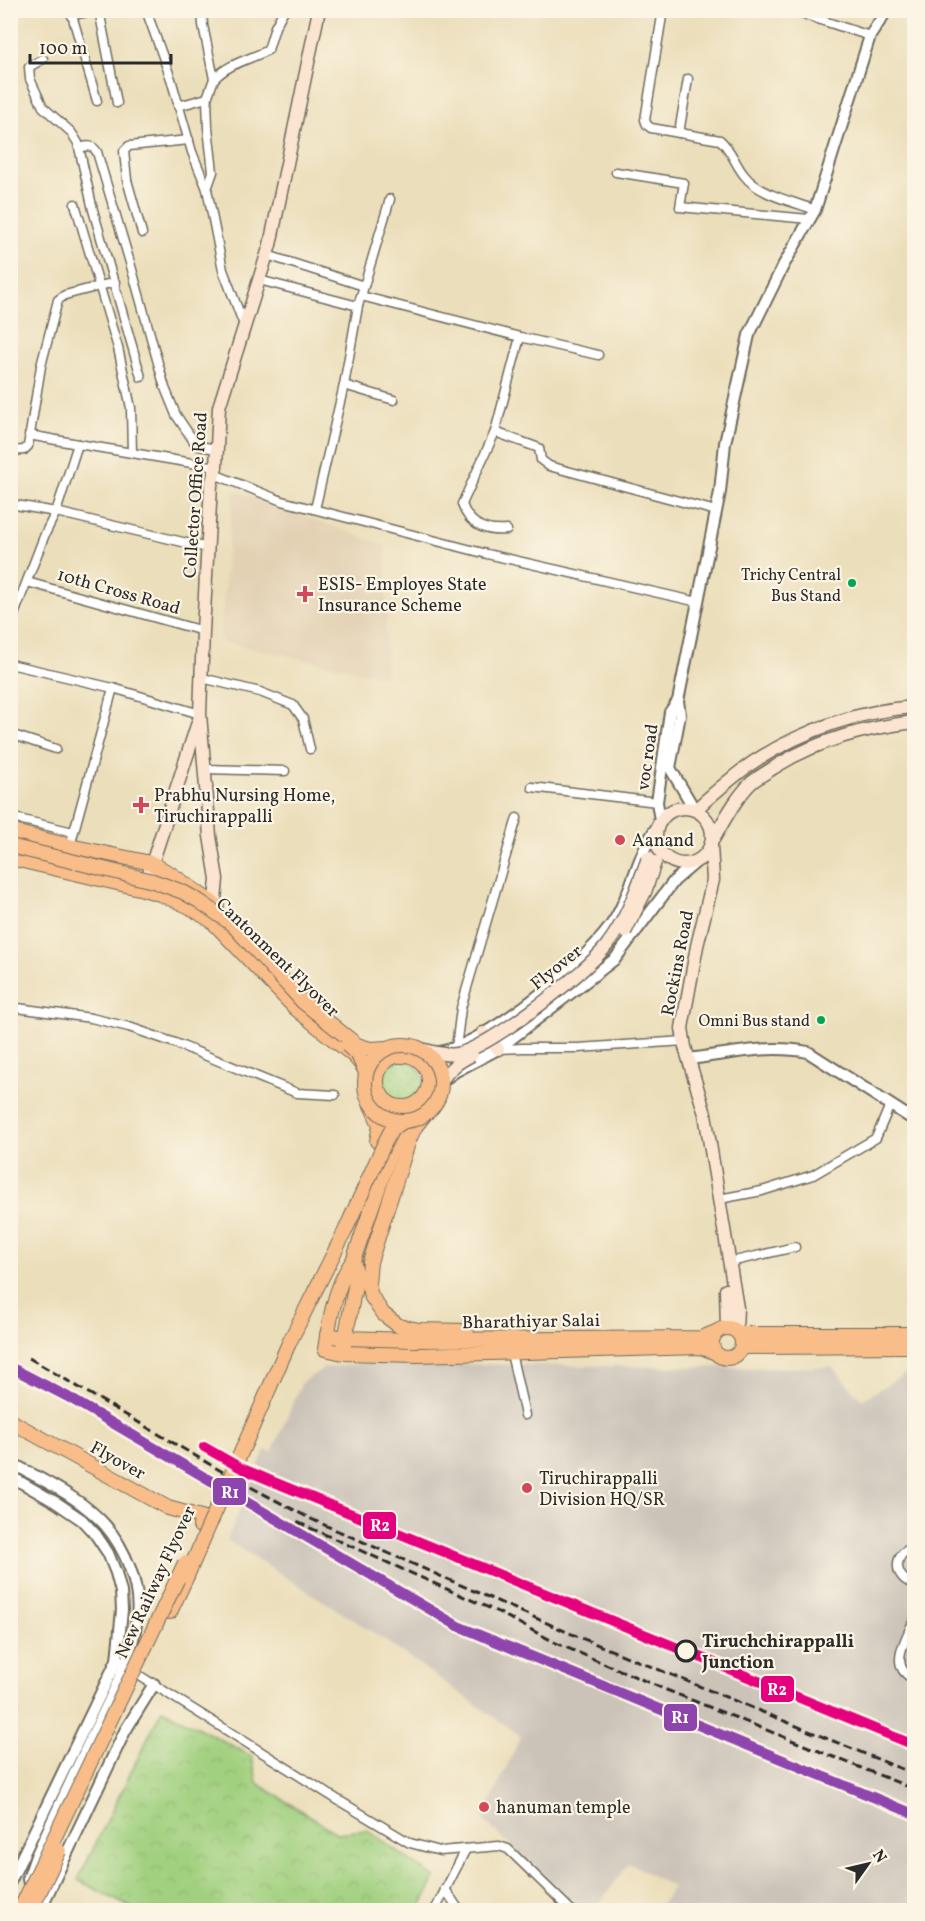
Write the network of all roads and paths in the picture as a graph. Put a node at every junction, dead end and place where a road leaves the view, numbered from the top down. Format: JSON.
{"nodes":[{"id":1,"x":146,"y":10,"type":"edge"},
{"id":2,"x":202,"y":10,"type":"edge"},
{"id":3,"x":284,"y":10,"type":"edge"},
{"id":4,"x":319,"y":10,"type":"edge"},
{"id":5,"x":663,"y":10,"type":"edge"},
{"id":6,"x":790,"y":10,"type":"edge"},
{"id":7,"x":887,"y":10,"type":"edge"},
{"id":8,"x":71,"y":13,"type":"edge"},
{"id":9,"x":870,"y":36,"type":"junction"},
{"id":10,"x":43,"y":59,"type":"dead end"},
{"id":11,"x":213,"y":79,"type":"junction"},
{"id":12,"x":688,"y":79,"type":"dead end"},
{"id":13,"x":207,"y":98,"type":"junction"},
{"id":14,"x":97,"y":101,"type":"dead end"},
{"id":15,"x":117,"y":103,"type":"dead end"},
{"id":16,"x":178,"y":106,"type":"junction"},
{"id":17,"x":679,"y":133,"type":"junction"},
{"id":18,"x":189,"y":140,"type":"junction"},
{"id":19,"x":79,"y":148,"type":"junction"},
{"id":20,"x":616,"y":172,"type":"dead end"},
{"id":21,"x":207,"y":189,"type":"junction"},
{"id":22,"x":390,"y":199,"type":"dead end"},
{"id":23,"x":75,"y":204,"type":"dead end"},
{"id":24,"x":812,"y":215,"type":"junction"},
{"id":25,"x":142,"y":232,"type":"dead end"},
{"id":26,"x":267,"y":255,"type":"junction"},
{"id":27,"x":259,"y":280,"type":"junction"},
{"id":28,"x":115,"y":282,"type":"junction"},
{"id":29,"x":364,"y":286,"type":"junction"},
{"id":30,"x":99,"y":287,"type":"junction"},
{"id":31,"x":361,"y":296,"type":"junction"},
{"id":32,"x":358,"y":306,"type":"junction"},
{"id":33,"x":244,"y":325,"type":"junction"},
{"id":34,"x":520,"y":337,"type":"junction"},
{"id":35,"x":598,"y":355,"type":"dead end"},
{"id":36,"x":141,"y":378,"type":"dead end"},
{"id":37,"x":344,"y":385,"type":"junction"},
{"id":38,"x":394,"y":400,"type":"dead end"},
{"id":39,"x":495,"y":432,"type":"junction"},
{"id":40,"x":29,"y":435,"type":"junction"},
{"id":41,"x":78,"y":444,"type":"junction"},
{"id":42,"x":217,"y":449,"type":"junction"},
{"id":43,"x":10,"y":451,"type":"edge"},
{"id":44,"x":132,"y":453,"type":"junction"},
{"id":45,"x":215,"y":470,"type":"junction"},
{"id":46,"x":10,"y":504,"type":"edge"},
{"id":47,"x":315,"y":509,"type":"junction"},
{"id":48,"x":56,"y":512,"type":"junction"},
{"id":49,"x":716,"y":512,"type":"junction"},
{"id":50,"x":507,"y":530,"type":"dead end"},
{"id":51,"x":208,"y":548,"type":"junction"},
{"id":52,"x":27,"y":582,"type":"junction"},
{"id":53,"x":698,"y":602,"type":"junction"},
{"id":54,"x":10,"y":625,"type":"edge"},
{"id":55,"x":202,"y":631,"type":"junction"},
{"id":56,"x":10,"y":663,"type":"edge"},
{"id":57,"x":202,"y":678,"type":"junction"},
{"id":58,"x":113,"y":688,"type":"junction"},
{"id":59,"x":678,"y":701,"type":"junction"},
{"id":60,"x":915,"y":707,"type":"edge"},
{"id":61,"x":200,"y":714,"type":"junction"},
{"id":62,"x":915,"y":722,"type":"edge"},
{"id":63,"x":10,"y":734,"type":"edge"},
{"id":64,"x":56,"y":749,"type":"dead end"},
{"id":65,"x":310,"y":749,"type":"dead end"},
{"id":66,"x":204,"y":770,"type":"junction"},
{"id":67,"x":285,"y":771,"type":"dead end"},
{"id":68,"x":532,"y":787,"type":"dead end"},
{"id":69,"x":657,"y":802,"type":"junction"},
{"id":70,"x":694,"y":810,"type":"junction"},
{"id":71,"x":10,"y":817,"type":"edge"},
{"id":72,"x":517,"y":818,"type":"dead end"},
{"id":73,"x":657,"y":829,"type":"junction"},
{"id":74,"x":10,"y":831,"type":"edge"},
{"id":75,"x":73,"y":832,"type":"junction"},
{"id":76,"x":711,"y":843,"type":"junction"},
{"id":77,"x":10,"y":846,"type":"edge"},
{"id":78,"x":70,"y":846,"type":"junction"},
{"id":79,"x":10,"y":852,"type":"edge"},
{"id":80,"x":10,"y":858,"type":"edge"},
{"id":81,"x":656,"y":859,"type":"junction"},
{"id":82,"x":151,"y":863,"type":"junction"},
{"id":83,"x":695,"y":863,"type":"junction"},
{"id":84,"x":141,"y":886,"type":"junction"},
{"id":85,"x":215,"y":905,"type":"junction"},
{"id":86,"x":212,"y":921,"type":"junction"},
{"id":87,"x":10,"y":1007,"type":"edge"},
{"id":88,"x":483,"y":1034,"type":"junction"},
{"id":89,"x":685,"y":1041,"type":"junction"},
{"id":90,"x":387,"y":1048,"type":"junction"},
{"id":91,"x":456,"y":1048,"type":"junction"},
{"id":92,"x":498,"y":1049,"type":"junction"},
{"id":93,"x":412,"y":1054,"type":"junction"},
{"id":94,"x":689,"y":1059,"type":"junction"},
{"id":95,"x":366,"y":1072,"type":"junction"},
{"id":96,"x":441,"y":1081,"type":"junction"},
{"id":97,"x":698,"y":1087,"type":"junction"},
{"id":98,"x":335,"y":1095,"type":"dead end"},
{"id":99,"x":378,"y":1099,"type":"junction"},
{"id":100,"x":424,"y":1102,"type":"junction"},
{"id":101,"x":890,"y":1105,"type":"junction"},
{"id":102,"x":915,"y":1120,"type":"edge"},
{"id":103,"x":404,"y":1121,"type":"junction"},
{"id":104,"x":394,"y":1143,"type":"junction"},
{"id":105,"x":719,"y":1199,"type":"junction"},
{"id":106,"x":795,"y":1247,"type":"dead end"},
{"id":107,"x":353,"y":1261,"type":"junction"},
{"id":108,"x":730,"y":1262,"type":"junction"},
{"id":109,"x":732,"y":1334,"type":"junction"},
{"id":110,"x":915,"y":1334,"type":"edge"},
{"id":111,"x":327,"y":1335,"type":"junction"},
{"id":112,"x":345,"y":1338,"type":"junction"},
{"id":113,"x":504,"y":1339,"type":"junction"},
{"id":114,"x":915,"y":1346,"type":"edge"},
{"id":115,"x":714,"y":1352,"type":"junction"},
{"id":116,"x":343,"y":1353,"type":"junction"},
{"id":117,"x":511,"y":1353,"type":"junction"},
{"id":118,"x":525,"y":1415,"type":"dead end"},
{"id":119,"x":10,"y":1421,"type":"edge"},
{"id":120,"x":10,"y":1430,"type":"edge"},
{"id":121,"x":10,"y":1462,"type":"edge"},
{"id":122,"x":10,"y":1476,"type":"edge"},
{"id":123,"x":206,"y":1523,"type":"junction"},
{"id":124,"x":915,"y":1548,"type":"edge"},
{"id":125,"x":915,"y":1584,"type":"edge"},
{"id":126,"x":915,"y":1620,"type":"edge"},
{"id":127,"x":121,"y":1663,"type":"junction"},
{"id":128,"x":915,"y":1679,"type":"edge"},
{"id":129,"x":154,"y":1684,"type":"junction"},
{"id":130,"x":466,"y":1849,"type":"junction"},
{"id":131,"x":10,"y":1882,"type":"edge"},
{"id":132,"x":445,"y":1889,"type":"junction"},
{"id":133,"x":10,"y":1900,"type":"edge"},
{"id":134,"x":18,"y":1911,"type":"edge"},
{"id":135,"x":31,"y":1911,"type":"edge"},
{"id":136,"x":40,"y":1911,"type":"edge"},
{"id":137,"x":435,"y":1911,"type":"edge"},
{"id":138,"x":459,"y":1911,"type":"edge"},
{"id":139,"x":571,"y":1911,"type":"edge"}],
"edges":[{"from":1,"to":16,"type":"street"},
{"from":2,"to":11,"type":"street"},
{"from":3,"to":11,"type":"street"},
{"from":4,"to":26,"type":"main road","name":"Collector Office Road"},
{"from":5,"to":17,"type":"street"},
{"from":6,"to":9,"type":"street"},
{"from":7,"to":9,"type":"street","name":"voc road"},
{"from":8,"to":14,"type":"street"},
{"from":8,"to":15,"type":"street"},
{"from":9,"to":24,"type":"street","name":"voc road"},
{"from":10,"to":19,"type":"street"},
{"from":11,"to":13,"type":"street"},
{"from":12,"to":17,"type":"street"},
{"from":13,"to":16,"type":"street"},
{"from":13,"to":21,"type":"street"},
{"from":16,"to":18,"type":"street"},
{"from":17,"to":24,"type":"street"},
{"from":18,"to":21,"type":"street"},
{"from":18,"to":25,"type":"street"},
{"from":19,"to":28,"type":"street"},
{"from":19,"to":42,"type":"street"},
{"from":20,"to":24,"type":"street"},
{"from":21,"to":33,"type":"street"},
{"from":22,"to":29,"type":"street"},
{"from":23,"to":30,"type":"street"},
{"from":24,"to":49,"type":"street","name":"voc road"},
{"from":26,"to":27,"type":"main road","name":"Collector Office Road"},
{"from":26,"to":29,"type":"street"},
{"from":27,"to":32,"type":"street"},
{"from":27,"to":33,"type":"main road","name":"Collector Office Road"},
{"from":28,"to":30,"type":"street"},
{"from":28,"to":36,"type":"street"},
{"from":29,"to":31,"type":"street"},
{"from":30,"to":40,"type":"street"},
{"from":30,"to":44,"type":"street"},
{"from":31,"to":32,"type":"street"},
{"from":31,"to":34,"type":"street"},
{"from":32,"to":37,"type":"street"},
{"from":33,"to":42,"type":"main road","name":"Collector Office Road"},
{"from":34,"to":35,"type":"street"},
{"from":34,"to":39,"type":"street"},
{"from":37,"to":38,"type":"street"},
{"from":37,"to":47,"type":"street"},
{"from":39,"to":49,"type":"street"},
{"from":39,"to":50,"type":"street"},
{"from":40,"to":41,"type":"street"},
{"from":40,"to":43,"type":"street"},
{"from":41,"to":44,"type":"street"},
{"from":41,"to":48,"type":"street"},
{"from":42,"to":45,"type":"main road","name":"Collector Office Road"},
{"from":44,"to":45,"type":"street"},
{"from":45,"to":47,"type":"street"},
{"from":45,"to":51,"type":"main road","name":"Collector Office Road"},
{"from":46,"to":48,"type":"street"},
{"from":47,"to":53,"type":"street"},
{"from":48,"to":51,"type":"street"},
{"from":48,"to":52,"type":"street"},
{"from":49,"to":53,"type":"street","name":"voc road"},
{"from":51,"to":55,"type":"main road","name":"Collector Office Road"},
{"from":52,"to":54,"type":"street"},
{"from":52,"to":55,"type":"street","name":"10th Cross Road"},
{"from":53,"to":59,"type":"street","name":"voc road"},
{"from":55,"to":57,"type":"main road","name":"Collector Office Road"},
{"from":56,"to":58,"type":"street"},
{"from":57,"to":61,"type":"main road","name":"Collector Office Road"},
{"from":57,"to":65,"type":"street"},
{"from":58,"to":61,"type":"street"},
{"from":58,"to":75,"type":"street"},
{"from":59,"to":69,"type":"street","name":"voc road"},
{"from":59,"to":70,"type":"street","name":"voc road"},
{"from":60,"to":70,"type":"main road"},
{"from":61,"to":66,"type":"main road","name":"Collector Office Road"},
{"from":61,"to":82,"type":"main road"},
{"from":62,"to":76,"type":"main road"},
{"from":63,"to":64,"type":"street"},
{"from":66,"to":67,"type":"street"},
{"from":66,"to":85,"type":"main road","name":"Collector Office Road"},
{"from":68,"to":69,"type":"street"},
{"from":69,"to":73,"type":"street","name":"voc road"},
{"from":70,"to":73,"type":"main road"},
{"from":70,"to":76,"type":"main road"},
{"from":71,"to":75,"type":"street"},
{"from":72,"to":91,"type":"street"},
{"from":73,"to":81,"type":"main road","name":"Flyover"},
{"from":73,"to":88,"type":"street"},
{"from":74,"to":78,"type":"main road"},
{"from":75,"to":78,"type":"street"},
{"from":76,"to":83,"type":"main road"},
{"from":76,"to":89,"type":"main road","name":"Rockins Road"},
{"from":77,"to":90,"type":"main road","name":"Cantonment Flyover","bridge":true},
{"from":78,"to":82,"type":"main road"},
{"from":79,"to":84,"type":"main road","name":"Cantonment Flyover"},
{"from":80,"to":84,"type":"main road"},
{"from":81,"to":83,"type":"main road"},
{"from":81,"to":93,"type":"main road","name":"Flyover","bridge":true},
{"from":81,"to":96,"type":"main road","name":"Flyover","bridge":true},
{"from":82,"to":84,"type":"main road"},
{"from":82,"to":85,"type":"main road"},
{"from":83,"to":92,"type":"street"},
{"from":84,"to":86,"type":"main road"},
{"from":84,"to":95,"type":"main road","name":"Cantonment Flyover","bridge":true},
{"from":85,"to":86,"type":"main road","name":"Collector Office Road"},
{"from":85,"to":93,"type":"main road"},
{"from":86,"to":99,"type":"main road"},
{"from":87,"to":98,"type":"street"},
{"from":88,"to":91,"type":"street"},
{"from":88,"to":92,"type":"main road"},
{"from":89,"to":92,"type":"street"},
{"from":89,"to":94,"type":"main road","name":"Rockins Road"},
{"from":90,"to":93,"type":"main road","name":"Cantonment Flyover","bridge":true},
{"from":90,"to":95,"type":"main road","bridge":true},
{"from":91,"to":93,"type":"street"},
{"from":92,"to":100,"type":"street"},
{"from":93,"to":96,"type":"main road","bridge":true},
{"from":93,"to":99,"type":"main road"},
{"from":93,"to":100,"type":"main road"},
{"from":94,"to":97,"type":"main road","name":"Rockins Road"},
{"from":94,"to":101,"type":"street"},
{"from":95,"to":99,"type":"main road","bridge":true},
{"from":96,"to":100,"type":"main road","bridge":true},
{"from":97,"to":105,"type":"main road","name":"Rockins Road"},
{"from":97,"to":109,"type":"main road","name":"Rockins Road"},
{"from":99,"to":100,"type":"main road"},
{"from":99,"to":103,"type":"main road","bridge":true},
{"from":99,"to":104,"type":"main road"},
{"from":99,"to":123,"type":"main road","name":"New Railway Flyover"},
{"from":100,"to":103,"type":"main road","bridge":true},
{"from":100,"to":104,"type":"main road"},
{"from":100,"to":113,"type":"main road"},
{"from":101,"to":102,"type":"street"},
{"from":101,"to":105,"type":"street"},
{"from":103,"to":123,"type":"main road","name":"New Railway Flyover","bridge":true},
{"from":104,"to":107,"type":"main road"},
{"from":105,"to":108,"type":"main road","name":"Rockins Road"},
{"from":106,"to":108,"type":"street"},
{"from":107,"to":111,"type":"main road"},
{"from":107,"to":112,"type":"main road"},
{"from":108,"to":109,"type":"main road","name":"Rockins Road"},
{"from":109,"to":110,"type":"main road","name":"Bharathiyar Salai"},
{"from":109,"to":113,"type":"main road","name":"Bharathiyar Salai"},
{"from":109,"to":114,"type":"main road","name":"Bharathiyar Salai"},
{"from":109,"to":115,"type":"main road"},
{"from":109,"to":115,"type":"main road","name":"Bharathiyar Salai"},
{"from":111,"to":112,"type":"main road","name":"Bharathiyar Salai"},
{"from":111,"to":116,"type":"main road"},
{"from":112,"to":113,"type":"main road","name":"Bharathiyar Salai"},
{"from":112,"to":116,"type":"main road"},
{"from":115,"to":117,"type":"main road","name":"Bharathiyar Salai"},
{"from":116,"to":117,"type":"main road","name":"Bharathiyar Salai"},
{"from":117,"to":118,"type":"street"},
{"from":119,"to":123,"type":"main road","name":"Flyover"},
{"from":120,"to":123,"type":"main road","name":"Flyover"},
{"from":121,"to":127,"type":"street"},
{"from":122,"to":127,"type":"street"},
{"from":123,"to":134,"type":"main road","name":"New Railway Flyover","bridge":true},
{"from":123,"to":135,"type":"main road","name":"New Railway Flyover","bridge":true},
{"from":124,"to":125,"type":"street"},
{"from":126,"to":128,"type":"street"},
{"from":127,"to":129,"type":"street"},
{"from":127,"to":131,"type":"street"},
{"from":127,"to":135,"type":"street"},
{"from":129,"to":130,"type":"street"},
{"from":129,"to":136,"type":"street"},
{"from":130,"to":132,"type":"street"},
{"from":130,"to":139,"type":"street"},
{"from":132,"to":137,"type":"street"},
{"from":132,"to":138,"type":"street"},
{"from":133,"to":134,"type":"street"}]}
